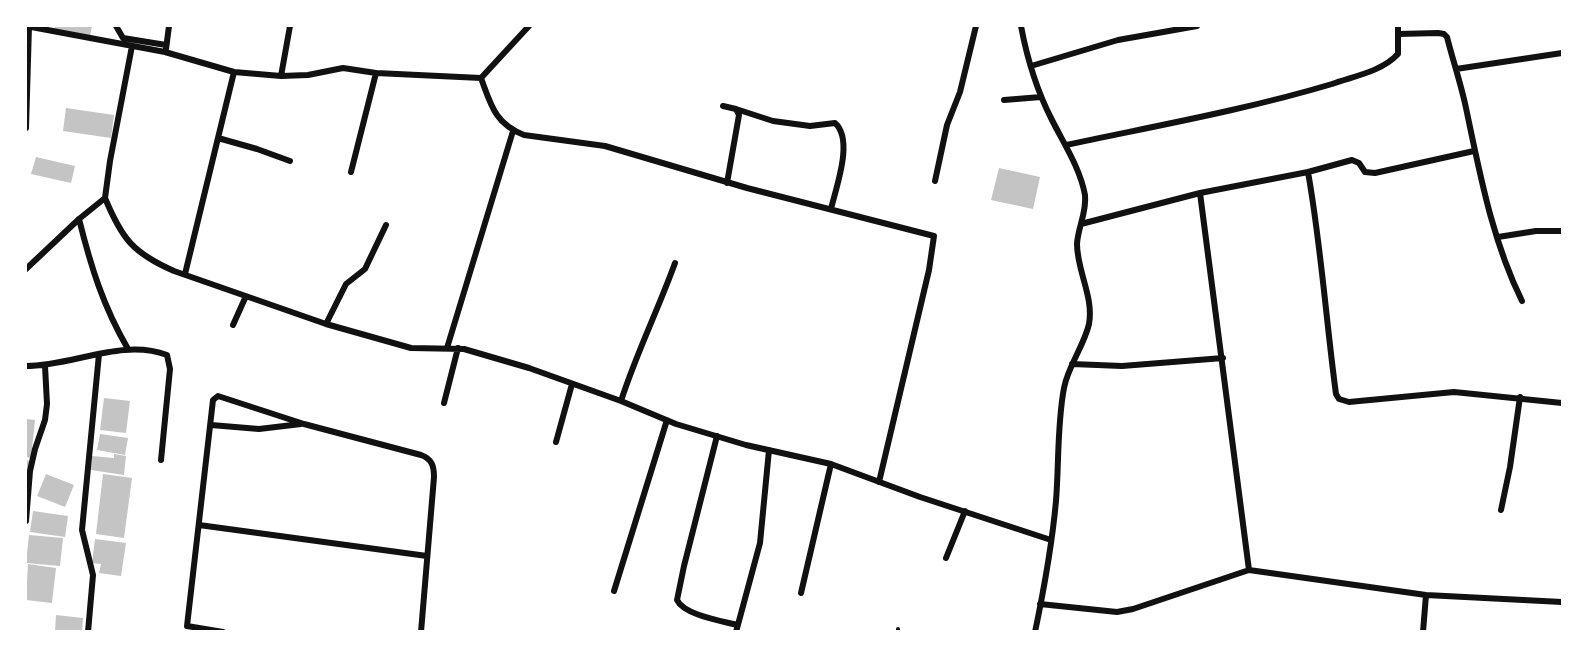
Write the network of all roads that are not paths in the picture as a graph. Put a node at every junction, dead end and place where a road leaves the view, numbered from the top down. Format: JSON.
{"nodes":[{"id":1,"x":27,"y":26,"type":"edge"},
{"id":2,"x":116,"y":26,"type":"edge"},
{"id":3,"x":170,"y":26,"type":"edge"},
{"id":4,"x":290,"y":26,"type":"edge"},
{"id":5,"x":530,"y":26,"type":"edge"},
{"id":6,"x":976,"y":26,"type":"edge"},
{"id":7,"x":1021,"y":26,"type":"edge"},
{"id":8,"x":1197,"y":26,"type":"edge"},
{"id":9,"x":1398,"y":26,"type":"edge"},
{"id":10,"x":1398,"y":34,"type":"junction"},
{"id":11,"x":166,"y":45,"type":"junction"},
{"id":12,"x":132,"y":46,"type":"junction"},
{"id":13,"x":165,"y":52,"type":"junction"},
{"id":14,"x":1563,"y":53,"type":"edge"},
{"id":15,"x":1031,"y":66,"type":"junction"},
{"id":16,"x":1456,"y":69,"type":"junction"},
{"id":17,"x":234,"y":72,"type":"junction"},
{"id":18,"x":376,"y":73,"type":"junction"},
{"id":19,"x":281,"y":76,"type":"junction"},
{"id":20,"x":481,"y":78,"type":"junction"},
{"id":21,"x":1041,"y":97,"type":"junction"},
{"id":22,"x":1004,"y":100,"type":"dead end"},
{"id":23,"x":723,"y":105,"type":"dead end"},
{"id":24,"x":736,"y":109,"type":"junction"},
{"id":25,"x":26,"y":128,"type":"edge"},
{"id":26,"x":513,"y":131,"type":"junction"},
{"id":27,"x":218,"y":138,"type":"junction"},
{"id":28,"x":1066,"y":145,"type":"junction"},
{"id":29,"x":1474,"y":151,"type":"junction"},
{"id":30,"x":290,"y":161,"type":"dead end"},
{"id":31,"x":351,"y":172,"type":"dead end"},
{"id":32,"x":1308,"y":172,"type":"junction"},
{"id":33,"x":935,"y":181,"type":"dead end"},
{"id":34,"x":727,"y":183,"type":"junction"},
{"id":35,"x":1200,"y":194,"type":"junction"},
{"id":36,"x":105,"y":198,"type":"junction"},
{"id":37,"x":831,"y":209,"type":"junction"},
{"id":38,"x":79,"y":219,"type":"junction"},
{"id":39,"x":1081,"y":224,"type":"junction"},
{"id":40,"x":386,"y":225,"type":"dead end"},
{"id":41,"x":1563,"y":231,"type":"edge"},
{"id":42,"x":1497,"y":237,"type":"junction"},
{"id":43,"x":675,"y":263,"type":"dead end"},
{"id":44,"x":26,"y":269,"type":"edge"},
{"id":45,"x":185,"y":274,"type":"junction"},
{"id":46,"x":246,"y":296,"type":"junction"},
{"id":47,"x":1522,"y":301,"type":"dead end"},
{"id":48,"x":326,"y":324,"type":"junction"},
{"id":49,"x":232,"y":325,"type":"dead end"},
{"id":50,"x":447,"y":348,"type":"junction"},
{"id":51,"x":458,"y":348,"type":"junction"},
{"id":52,"x":128,"y":349,"type":"junction"},
{"id":53,"x":99,"y":354,"type":"junction"},
{"id":54,"x":1223,"y":358,"type":"junction"},
{"id":55,"x":1072,"y":364,"type":"junction"},
{"id":56,"x":26,"y":366,"type":"edge"},
{"id":57,"x":45,"y":366,"type":"junction"},
{"id":58,"x":572,"y":384,"type":"junction"},
{"id":59,"x":1520,"y":397,"type":"junction"},
{"id":60,"x":621,"y":401,"type":"junction"},
{"id":61,"x":444,"y":403,"type":"dead end"},
{"id":62,"x":1563,"y":403,"type":"edge"},
{"id":63,"x":667,"y":420,"type":"junction"},
{"id":64,"x":304,"y":424,"type":"junction"},
{"id":65,"x":211,"y":425,"type":"junction"},
{"id":66,"x":717,"y":436,"type":"junction"},
{"id":67,"x":556,"y":442,"type":"dead end"},
{"id":68,"x":769,"y":450,"type":"junction"},
{"id":69,"x":161,"y":460,"type":"dead end"},
{"id":70,"x":831,"y":464,"type":"junction"},
{"id":71,"x":879,"y":482,"type":"junction"},
{"id":72,"x":1501,"y":510,"type":"dead end"},
{"id":73,"x":965,"y":511,"type":"junction"},
{"id":74,"x":26,"y":521,"type":"edge"},
{"id":75,"x":199,"y":525,"type":"junction"},
{"id":76,"x":1051,"y":540,"type":"junction"},
{"id":77,"x":427,"y":556,"type":"junction"},
{"id":78,"x":946,"y":558,"type":"dead end"},
{"id":79,"x":1249,"y":570,"type":"junction"},
{"id":80,"x":614,"y":591,"type":"dead end"},
{"id":81,"x":801,"y":593,"type":"dead end"},
{"id":82,"x":1426,"y":595,"type":"junction"},
{"id":83,"x":1563,"y":602,"type":"edge"},
{"id":84,"x":1040,"y":604,"type":"junction"},
{"id":85,"x":736,"y":628,"type":"edge"},
{"id":86,"x":187,"y":629,"type":"edge"},
{"id":87,"x":88,"y":632,"type":"edge"},
{"id":88,"x":223,"y":632,"type":"edge"},
{"id":89,"x":421,"y":632,"type":"edge"},
{"id":90,"x":1035,"y":632,"type":"edge"},
{"id":91,"x":1423,"y":632,"type":"edge"}],
"edges":[{"from":1,"to":12,"type":"street"},
{"from":1,"to":25,"type":"street"},
{"from":2,"to":11,"type":"street"},
{"from":3,"to":11,"type":"street"},
{"from":4,"to":19,"type":"street"},
{"from":5,"to":20,"type":"street"},
{"from":6,"to":33,"type":"street"},
{"from":7,"to":15,"type":"street"},
{"from":8,"to":15,"type":"street"},
{"from":9,"to":10,"type":"street"},
{"from":10,"to":16,"type":"street"},
{"from":10,"to":28,"type":"street"},
{"from":11,"to":13,"type":"street"},
{"from":12,"to":13,"type":"street"},
{"from":12,"to":36,"type":"street"},
{"from":13,"to":17,"type":"street"},
{"from":14,"to":16,"type":"street"},
{"from":15,"to":21,"type":"street"},
{"from":16,"to":29,"type":"street"},
{"from":17,"to":19,"type":"street"},
{"from":17,"to":27,"type":"street"},
{"from":18,"to":19,"type":"street"},
{"from":18,"to":20,"type":"street"},
{"from":18,"to":31,"type":"street"},
{"from":20,"to":26,"type":"street"},
{"from":21,"to":22,"type":"street"},
{"from":21,"to":28,"type":"street"},
{"from":23,"to":24,"type":"street"},
{"from":24,"to":34,"type":"street"},
{"from":24,"to":37,"type":"street"},
{"from":26,"to":34,"type":"street"},
{"from":26,"to":50,"type":"street"},
{"from":27,"to":30,"type":"street"},
{"from":27,"to":45,"type":"street"},
{"from":28,"to":39,"type":"street"},
{"from":29,"to":32,"type":"street"},
{"from":29,"to":42,"type":"street"},
{"from":32,"to":35,"type":"street"},
{"from":32,"to":59,"type":"street"},
{"from":34,"to":37,"type":"street"},
{"from":35,"to":39,"type":"street"},
{"from":35,"to":54,"type":"street"},
{"from":36,"to":38,"type":"street"},
{"from":36,"to":45,"type":"street"},
{"from":37,"to":71,"type":"street"},
{"from":38,"to":44,"type":"street"},
{"from":38,"to":52,"type":"street"},
{"from":39,"to":55,"type":"street"},
{"from":40,"to":48,"type":"street"},
{"from":41,"to":42,"type":"street"},
{"from":42,"to":47,"type":"street"},
{"from":43,"to":60,"type":"street"},
{"from":45,"to":46,"type":"street"},
{"from":46,"to":48,"type":"street"},
{"from":46,"to":49,"type":"street"},
{"from":48,"to":50,"type":"street"},
{"from":50,"to":51,"type":"street"},
{"from":51,"to":58,"type":"street"},
{"from":51,"to":61,"type":"street"},
{"from":52,"to":53,"type":"street"},
{"from":52,"to":69,"type":"street"},
{"from":53,"to":57,"type":"street"},
{"from":53,"to":87,"type":"street"},
{"from":54,"to":55,"type":"street"},
{"from":54,"to":79,"type":"street"},
{"from":55,"to":76,"type":"street"},
{"from":56,"to":57,"type":"street"},
{"from":57,"to":74,"type":"street"},
{"from":58,"to":60,"type":"street"},
{"from":58,"to":67,"type":"street"},
{"from":59,"to":62,"type":"street"},
{"from":59,"to":72,"type":"street"},
{"from":60,"to":63,"type":"street"},
{"from":63,"to":66,"type":"street"},
{"from":63,"to":80,"type":"street"},
{"from":64,"to":65,"type":"street"},
{"from":64,"to":65,"type":"street"},
{"from":64,"to":77,"type":"street"},
{"from":65,"to":75,"type":"street"},
{"from":66,"to":68,"type":"street"},
{"from":66,"to":85,"type":"street"},
{"from":68,"to":70,"type":"street"},
{"from":68,"to":85,"type":"street"},
{"from":70,"to":71,"type":"street"},
{"from":70,"to":81,"type":"street"},
{"from":71,"to":73,"type":"street"},
{"from":73,"to":76,"type":"street"},
{"from":73,"to":78,"type":"street"},
{"from":75,"to":77,"type":"street"},
{"from":75,"to":86,"type":"street"},
{"from":76,"to":84,"type":"street"},
{"from":77,"to":89,"type":"street"},
{"from":79,"to":82,"type":"street"},
{"from":79,"to":84,"type":"street"},
{"from":82,"to":83,"type":"street"},
{"from":82,"to":91,"type":"street"},
{"from":84,"to":90,"type":"street"},
{"from":86,"to":88,"type":"street"}]}
